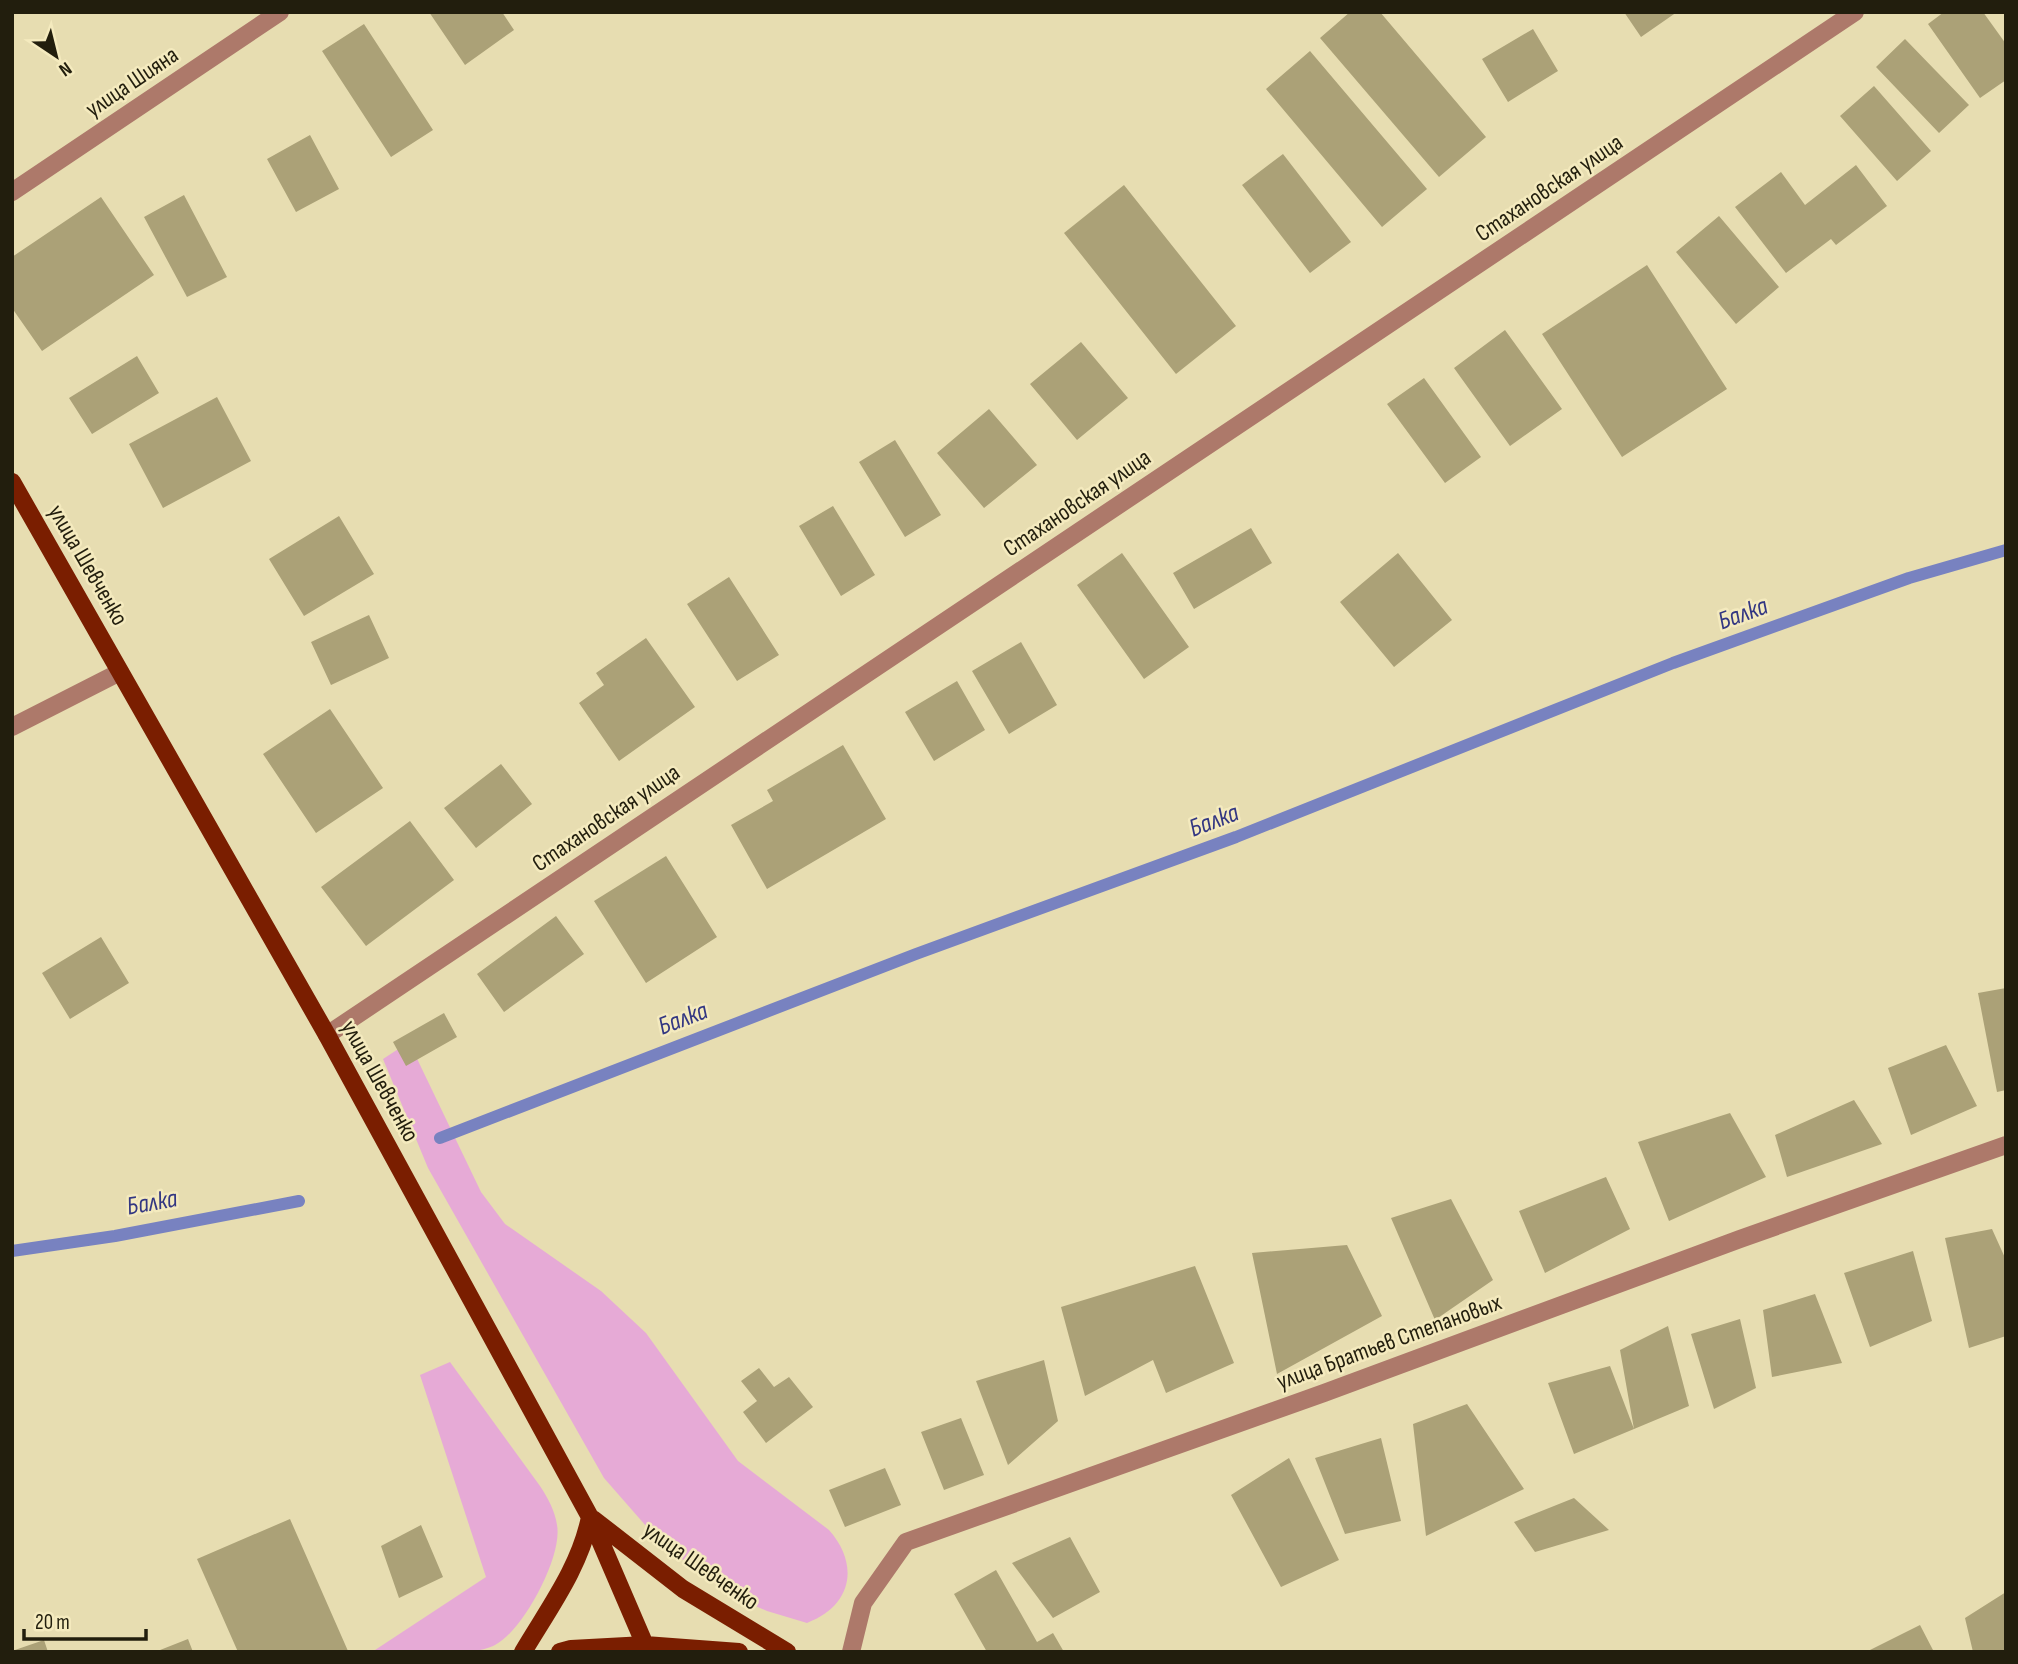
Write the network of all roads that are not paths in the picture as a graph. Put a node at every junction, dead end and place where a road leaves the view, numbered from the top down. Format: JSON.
{"nodes":[{"id":1,"x":280,"y":12,"type":"edge"},
{"id":2,"x":1855,"y":12,"type":"edge"},
{"id":3,"x":12,"y":192,"type":"edge"},
{"id":4,"x":12,"y":482,"type":"edge"},
{"id":5,"x":120,"y":672,"type":"junction"},
{"id":6,"x":12,"y":727,"type":"edge"},
{"id":7,"x":327,"y":1035,"type":"junction"},
{"id":8,"x":2006,"y":1145,"type":"edge"},
{"id":9,"x":590,"y":1517,"type":"junction"},
{"id":10,"x":645,"y":1645,"type":"junction"},
{"id":11,"x":523,"y":1652,"type":"edge"},
{"id":12,"x":559,"y":1652,"type":"edge"},
{"id":13,"x":739,"y":1652,"type":"edge"},
{"id":14,"x":787,"y":1652,"type":"edge"},
{"id":15,"x":851,"y":1652,"type":"edge"}],
"edges":[{"from":1,"to":3,"type":"street","name":"улица Шияна"},
{"from":2,"to":7,"type":"street","name":"Стахановская улица"},
{"from":4,"to":5,"type":"main road","name":"улица Шевченко"},
{"from":5,"to":6,"type":"street"},
{"from":5,"to":7,"type":"main road","name":"улица Шевченко"},
{"from":7,"to":9,"type":"main road","name":"улица Шевченко"},
{"from":8,"to":15,"type":"street","name":"улица Братьев Степановых"},
{"from":9,"to":10,"type":"main road","name":"улица Шевченко"},
{"from":9,"to":11,"type":"main road"},
{"from":9,"to":14,"type":"main road","name":"улица Шевченко"},
{"from":10,"to":12,"type":"main road"},
{"from":10,"to":13,"type":"main road"}]}
